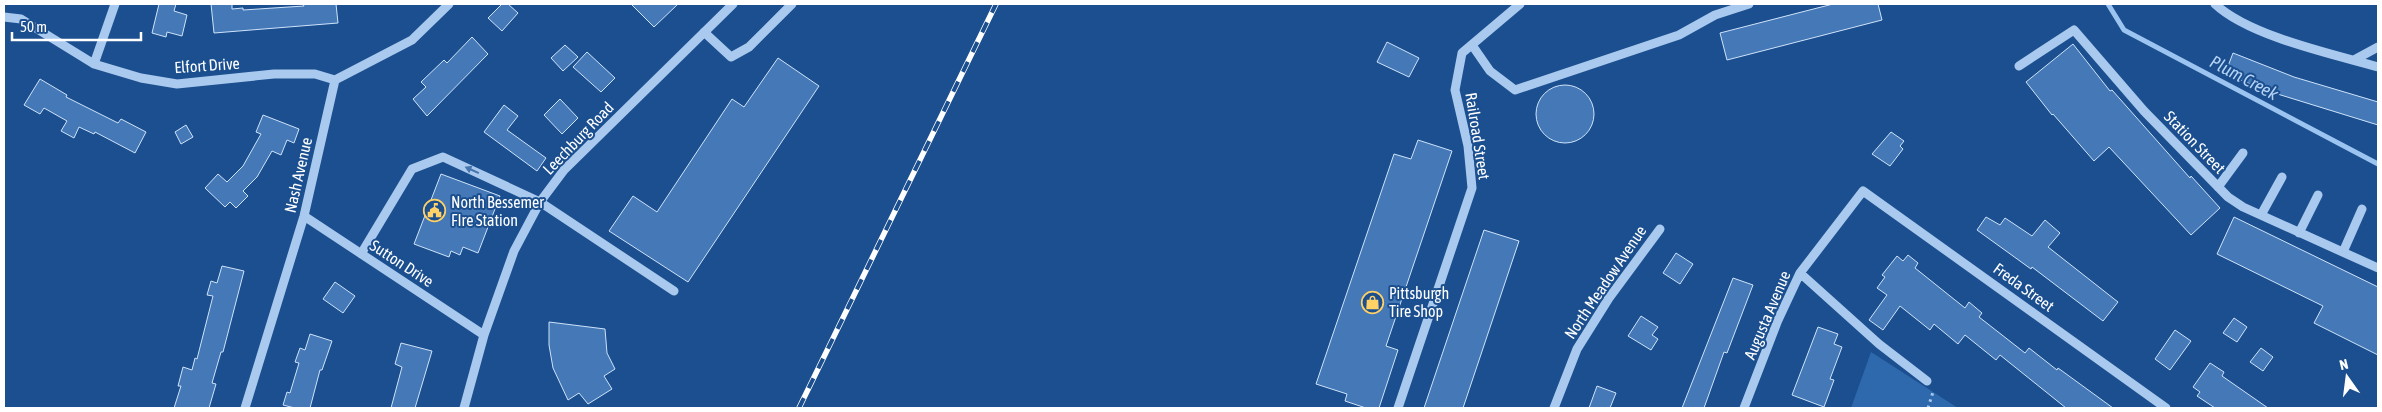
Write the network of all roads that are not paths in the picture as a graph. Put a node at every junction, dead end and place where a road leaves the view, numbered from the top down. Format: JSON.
{"nodes":[{"id":1,"x":115,"y":4,"type":"edge"},
{"id":2,"x":449,"y":4,"type":"edge"},
{"id":3,"x":733,"y":4,"type":"edge"},
{"id":4,"x":792,"y":4,"type":"edge"},
{"id":5,"x":1520,"y":4,"type":"edge"},
{"id":6,"x":1749,"y":4,"type":"edge"},
{"id":7,"x":2216,"y":4,"type":"edge"},
{"id":8,"x":4,"y":17,"type":"edge"},
{"id":9,"x":704,"y":32,"type":"junction"},
{"id":10,"x":1472,"y":45,"type":"junction"},
{"id":11,"x":2378,"y":47,"type":"edge"},
{"id":12,"x":2354,"y":60,"type":"junction"},
{"id":13,"x":94,"y":64,"type":"junction"},
{"id":14,"x":2020,"y":66,"type":"dead end"},
{"id":15,"x":2378,"y":67,"type":"edge"},
{"id":16,"x":335,"y":80,"type":"junction"},
{"id":17,"x":2243,"y":154,"type":"dead end"},
{"id":18,"x":2282,"y":177,"type":"dead end"},
{"id":19,"x":2218,"y":187,"type":"junction"},
{"id":20,"x":1864,"y":191,"type":"joint"},
{"id":21,"x":2318,"y":195,"type":"dead end"},
{"id":22,"x":540,"y":202,"type":"junction"},
{"id":23,"x":2362,"y":209,"type":"dead end"},
{"id":24,"x":2261,"y":215,"type":"junction"},
{"id":25,"x":304,"y":216,"type":"junction"},
{"id":26,"x":1660,"y":229,"type":"dead end"},
{"id":27,"x":2300,"y":233,"type":"junction"},
{"id":28,"x":2343,"y":252,"type":"junction"},
{"id":29,"x":361,"y":254,"type":"junction"},
{"id":30,"x":2378,"y":268,"type":"edge"},
{"id":31,"x":1800,"y":273,"type":"junction"},
{"id":32,"x":674,"y":291,"type":"dead end"},
{"id":33,"x":484,"y":334,"type":"junction"},
{"id":34,"x":1927,"y":380,"type":"dead end"},
{"id":35,"x":245,"y":408,"type":"edge"},
{"id":36,"x":464,"y":408,"type":"edge"},
{"id":37,"x":1398,"y":408,"type":"edge"},
{"id":38,"x":1554,"y":408,"type":"edge"},
{"id":39,"x":1744,"y":408,"type":"edge"},
{"id":40,"x":2166,"y":408,"type":"edge"}],
"edges":[{"from":1,"to":13,"type":"street"},
{"from":2,"to":16,"type":"street"},
{"from":3,"to":9,"type":"street","name":"Leechburg Road"},
{"from":4,"to":9,"type":"street"},
{"from":5,"to":10,"type":"street","name":"Railroad Street"},
{"from":6,"to":10,"type":"street"},
{"from":7,"to":12,"type":"street"},
{"from":8,"to":13,"type":"street","name":"Elfort Drive"},
{"from":9,"to":22,"type":"street","name":"Leechburg Road"},
{"from":10,"to":37,"type":"street","name":"Railroad Street"},
{"from":11,"to":12,"type":"street"},
{"from":12,"to":15,"type":"street"},
{"from":13,"to":16,"type":"street","name":"Elfort Drive"},
{"from":14,"to":19,"type":"street","name":"Station Street"},
{"from":16,"to":25,"type":"street","name":"Nash Avenue"},
{"from":17,"to":19,"type":"street"},
{"from":18,"to":24,"type":"street"},
{"from":19,"to":24,"type":"street","name":"Station Street"},
{"from":20,"to":31,"type":"street","name":"Augusta Avenue"},
{"from":20,"to":40,"type":"street","name":"Freda Street"},
{"from":21,"to":27,"type":"street"},
{"from":22,"to":29,"type":"street","one_way":true},
{"from":22,"to":32,"type":"street"},
{"from":22,"to":33,"type":"street","name":"Leechburg Road"},
{"from":23,"to":28,"type":"street"},
{"from":24,"to":27,"type":"street","name":"Station Street"},
{"from":25,"to":29,"type":"street","name":"Sutton Drive"},
{"from":25,"to":35,"type":"street","name":"Nash Avenue"},
{"from":26,"to":38,"type":"street","name":"North Meadow Avenue"},
{"from":27,"to":28,"type":"street","name":"Station Street"},
{"from":28,"to":30,"type":"street","name":"Station Street"},
{"from":29,"to":33,"type":"street","name":"Sutton Drive"},
{"from":31,"to":34,"type":"street"},
{"from":31,"to":39,"type":"street","name":"Augusta Avenue"},
{"from":33,"to":36,"type":"street","name":"Leechburg Road"}]}
